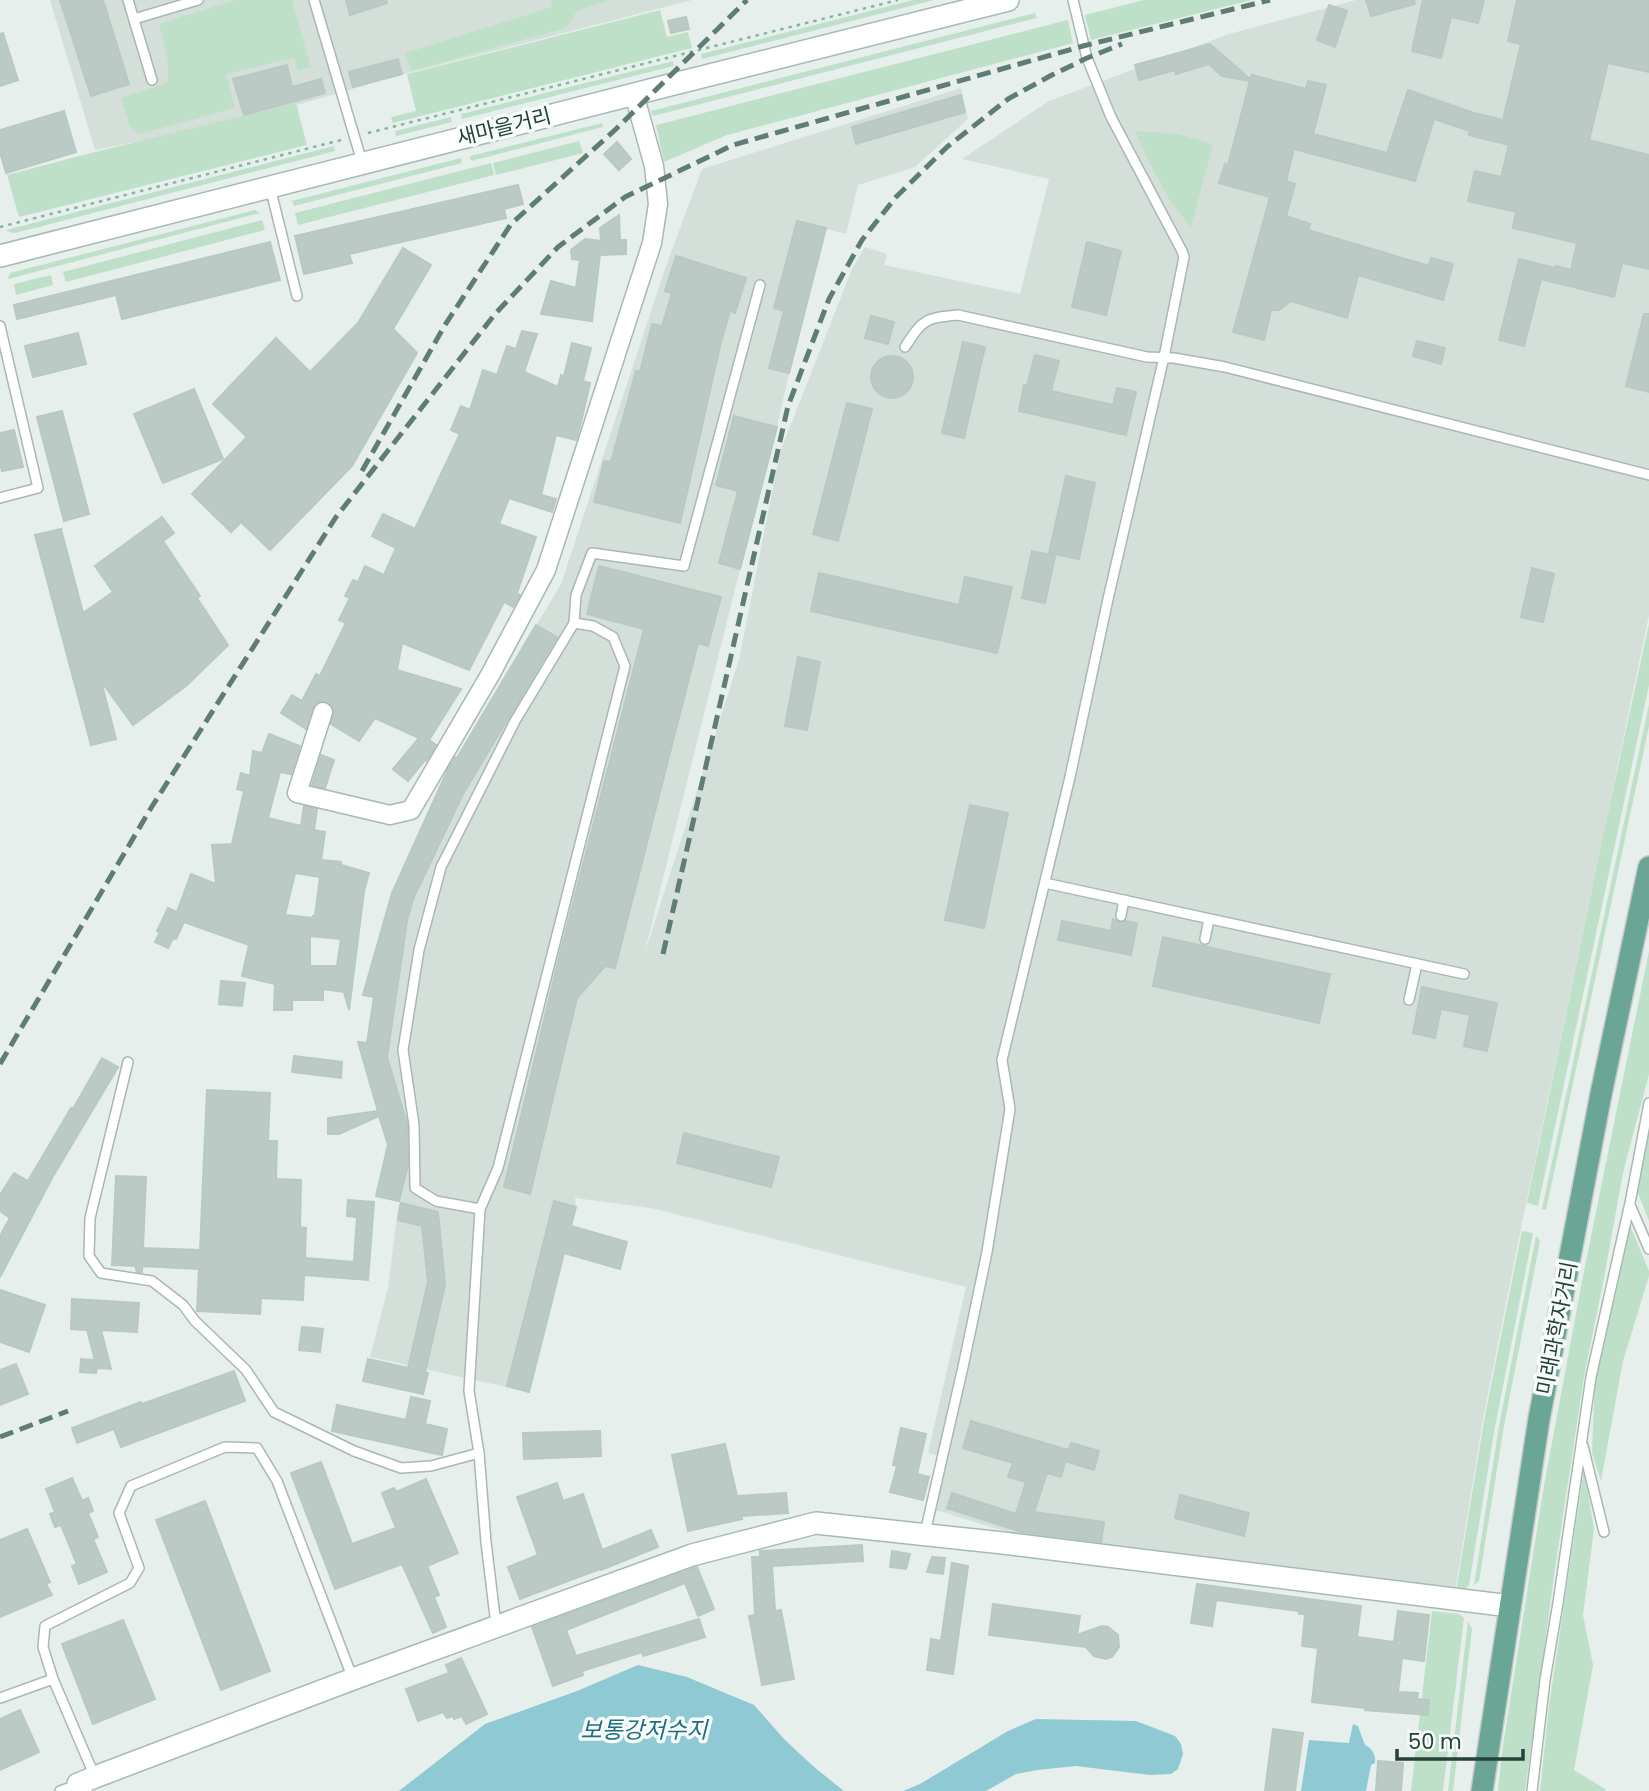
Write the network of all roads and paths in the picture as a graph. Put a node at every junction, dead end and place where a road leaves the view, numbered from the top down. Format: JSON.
{"nodes":[{"id":1,"x":128,"y":0,"type":"edge"},
{"id":2,"x":198,"y":0,"type":"edge"},
{"id":3,"x":314,"y":0,"type":"edge"},
{"id":4,"x":898,"y":0,"type":"edge"},
{"id":5,"x":1008,"y":0,"type":"edge"},
{"id":6,"x":1073,"y":0,"type":"edge"},
{"id":7,"x":134,"y":19,"type":"junction"},
{"id":8,"x":152,"y":80,"type":"dead end"},
{"id":9,"x":634,"y":94,"type":"junction"},
{"id":10,"x":355,"y":136,"type":"junction"},
{"id":11,"x":362,"y":164,"type":"junction"},
{"id":12,"x":270,"y":187,"type":"junction"},
{"id":13,"x":0,"y":227,"type":"edge"},
{"id":14,"x":0,"y":256,"type":"edge"},
{"id":15,"x":760,"y":285,"type":"dead end"},
{"id":16,"x":297,"y":296,"type":"dead end"},
{"id":17,"x":0,"y":326,"type":"edge"},
{"id":18,"x":905,"y":347,"type":"dead end"},
{"id":19,"x":1164,"y":358,"type":"junction"},
{"id":20,"x":1649,"y":475,"type":"edge"},
{"id":21,"x":0,"y":498,"type":"edge"},
{"id":22,"x":573,"y":623,"type":"junction"},
{"id":23,"x":323,"y":712,"type":"dead end"},
{"id":24,"x":1649,"y":867,"type":"edge"},
{"id":25,"x":1045,"y":883,"type":"junction"},
{"id":26,"x":1124,"y":900,"type":"junction"},
{"id":27,"x":1121,"y":916,"type":"dead end"},
{"id":28,"x":1209,"y":919,"type":"junction"},
{"id":29,"x":1205,"y":939,"type":"dead end"},
{"id":30,"x":1417,"y":964,"type":"junction"},
{"id":31,"x":1464,"y":974,"type":"dead end"},
{"id":32,"x":1409,"y":1000,"type":"dead end"},
{"id":33,"x":128,"y":1062,"type":"dead end"},
{"id":34,"x":1649,"y":1103,"type":"edge"},
{"id":35,"x":1630,"y":1203,"type":"junction"},
{"id":36,"x":480,"y":1209,"type":"junction"},
{"id":37,"x":1649,"y":1249,"type":"edge"},
{"id":38,"x":1581,"y":1441,"type":"junction"},
{"id":39,"x":479,"y":1453,"type":"junction"},
{"id":40,"x":1604,"y":1532,"type":"dead end"},
{"id":41,"x":925,"y":1535,"type":"junction"},
{"id":42,"x":1510,"y":1606,"type":"junction"},
{"id":43,"x":497,"y":1627,"type":"junction"},
{"id":44,"x":53,"y":1679,"type":"junction"},
{"id":45,"x":353,"y":1679,"type":"junction"},
{"id":46,"x":0,"y":1698,"type":"edge"},
{"id":47,"x":78,"y":1786,"type":"edge"},
{"id":48,"x":1482,"y":1791,"type":"edge"},
{"id":49,"x":1532,"y":1791,"type":"edge"}],
"edges":[{"from":1,"to":7,"type":"lane"},
{"from":2,"to":7,"type":"lane"},
{"from":3,"to":10,"type":"lane"},
{"from":4,"to":10,"type":"path"},
{"from":5,"to":9,"type":"street","name":"새마을거리"},
{"from":6,"to":19,"type":"lane"},
{"from":7,"to":8,"type":"lane"},
{"from":9,"to":11,"type":"street","name":"새마을거리"},
{"from":9,"to":23,"type":"street"},
{"from":10,"to":11,"type":"lane"},
{"from":10,"to":13,"type":"path"},
{"from":11,"to":12,"type":"street","name":"새마을거리"},
{"from":12,"to":14,"type":"street","name":"새마을거리"},
{"from":12,"to":16,"type":"lane"},
{"from":15,"to":22,"type":"lane"},
{"from":17,"to":21,"type":"lane"},
{"from":18,"to":19,"type":"lane"},
{"from":19,"to":20,"type":"lane"},
{"from":19,"to":25,"type":"lane"},
{"from":22,"to":36,"type":"lane"},
{"from":22,"to":36,"type":"lane"},
{"from":24,"to":42,"type":"main road","name":"미래과학자거리"},
{"from":25,"to":26,"type":"lane"},
{"from":25,"to":41,"type":"lane"},
{"from":26,"to":27,"type":"lane"},
{"from":26,"to":28,"type":"lane"},
{"from":28,"to":29,"type":"lane"},
{"from":28,"to":30,"type":"lane"},
{"from":30,"to":31,"type":"lane"},
{"from":30,"to":32,"type":"lane"},
{"from":33,"to":39,"type":"lane"},
{"from":34,"to":35,"type":"lane"},
{"from":35,"to":37,"type":"lane"},
{"from":35,"to":38,"type":"lane"},
{"from":36,"to":39,"type":"lane"},
{"from":38,"to":40,"type":"lane"},
{"from":38,"to":49,"type":"lane"},
{"from":39,"to":43,"type":"lane"},
{"from":41,"to":42,"type":"street"},
{"from":41,"to":43,"type":"street"},
{"from":42,"to":48,"type":"main road","name":"미래과학자거리"},
{"from":43,"to":45,"type":"street"},
{"from":44,"to":45,"type":"lane"},
{"from":44,"to":46,"type":"lane"},
{"from":44,"to":47,"type":"lane"},
{"from":45,"to":47,"type":"street"}]}
